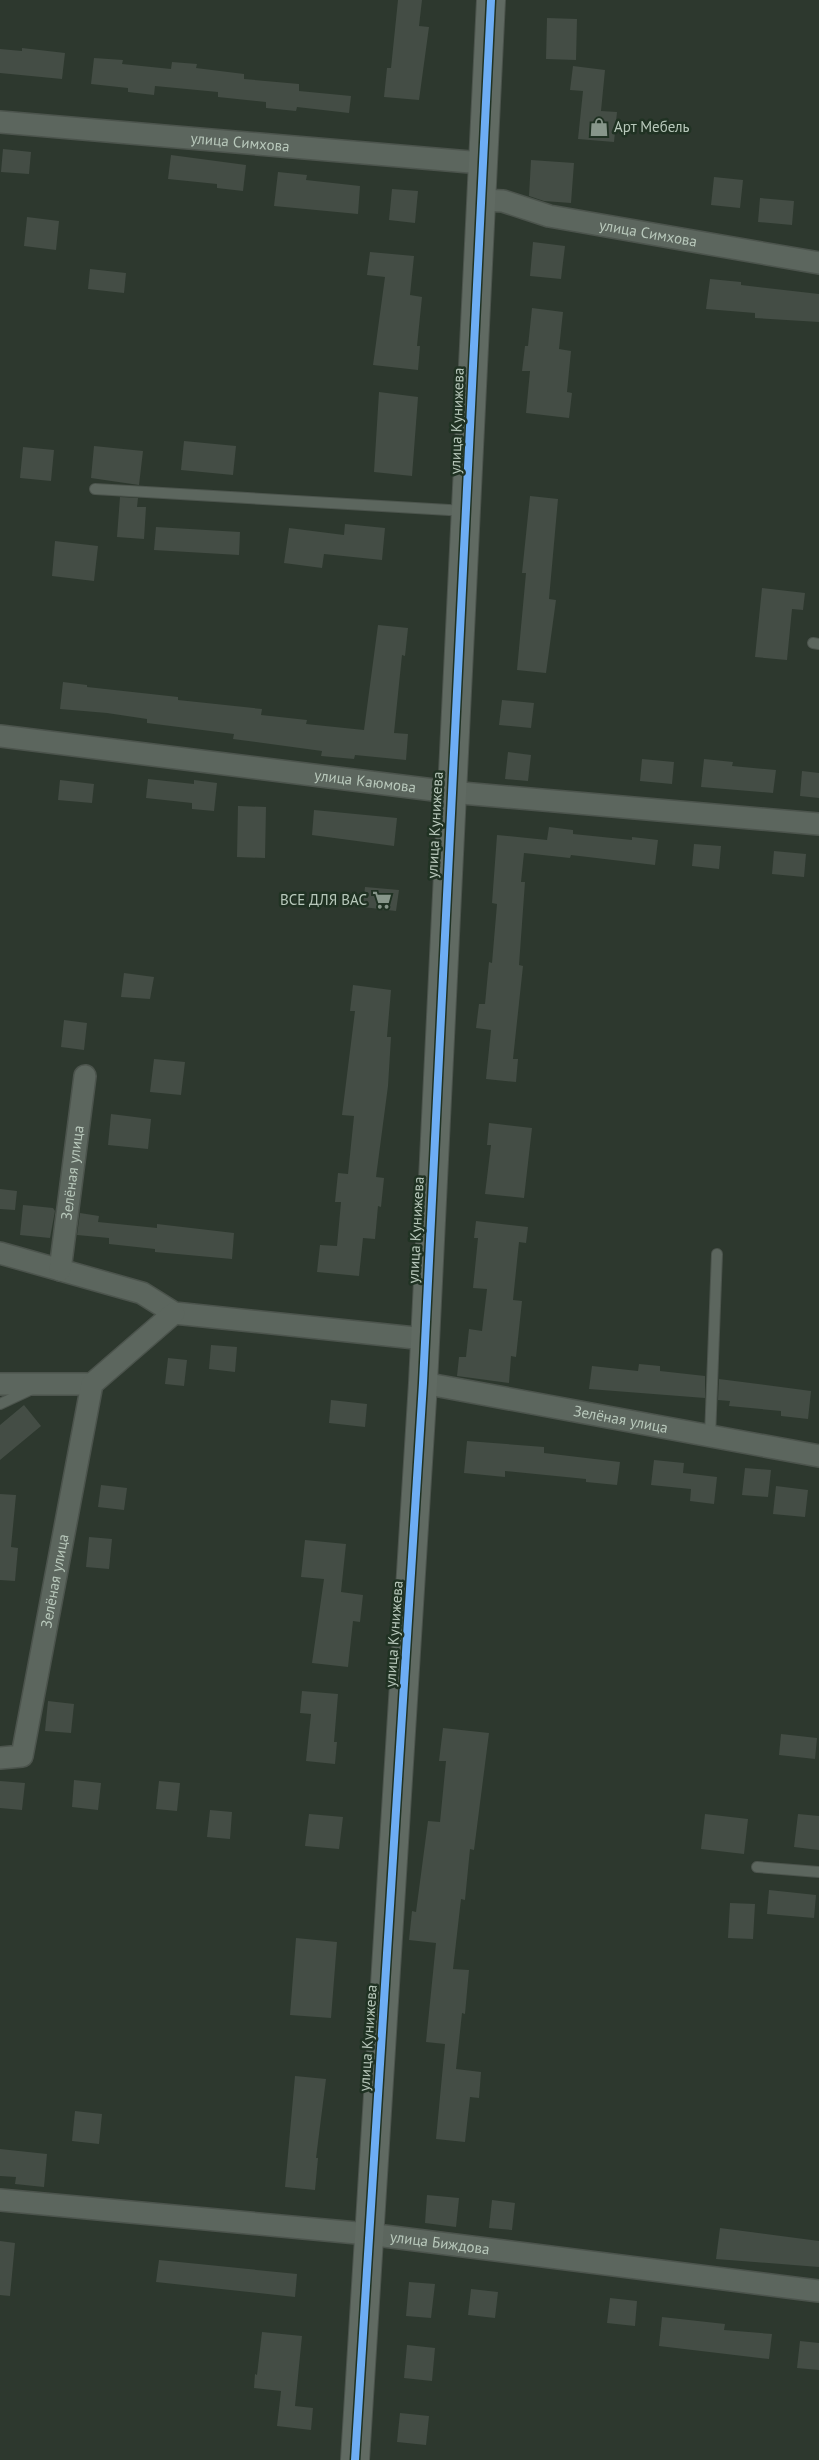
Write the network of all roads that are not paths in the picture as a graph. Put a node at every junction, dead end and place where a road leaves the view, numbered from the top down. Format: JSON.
{"nodes":[{"id":1,"x":490,"y":0,"type":"edge"},
{"id":2,"x":0,"y":122,"type":"edge"},
{"id":3,"x":482,"y":163,"type":"junction"},
{"id":4,"x":480,"y":200,"type":"junction"},
{"id":5,"x":819,"y":263,"type":"edge"},
{"id":6,"x":96,"y":489,"type":"dead end"},
{"id":7,"x":467,"y":512,"type":"junction"},
{"id":8,"x":0,"y":736,"type":"edge"},
{"id":9,"x":450,"y":792,"type":"junction"},
{"id":10,"x":819,"y":824,"type":"edge"},
{"id":11,"x":85,"y":1076,"type":"dead end"},
{"id":12,"x":0,"y":1253,"type":"edge"},
{"id":13,"x":718,"y":1254,"type":"dead end"},
{"id":14,"x":60,"y":1270,"type":"junction"},
{"id":15,"x":174,"y":1312,"type":"junction"},
{"id":16,"x":425,"y":1339,"type":"junction"},
{"id":17,"x":423,"y":1383,"type":"junction"},
{"id":18,"x":0,"y":1384,"type":"edge"},
{"id":19,"x":44,"y":1384,"type":"junction"},
{"id":20,"x":92,"y":1384,"type":"junction"},
{"id":21,"x":0,"y":1404,"type":"edge"},
{"id":22,"x":710,"y":1437,"type":"junction"},
{"id":23,"x":819,"y":1456,"type":"edge"},
{"id":24,"x":0,"y":1758,"type":"edge"},
{"id":25,"x":757,"y":1867,"type":"dead end"},
{"id":26,"x":819,"y":1872,"type":"edge"},
{"id":27,"x":0,"y":2200,"type":"edge"},
{"id":28,"x":368,"y":2234,"type":"junction"},
{"id":29,"x":819,"y":2291,"type":"edge"},
{"id":30,"x":355,"y":2460,"type":"edge"}],
"edges":[{"from":1,"to":3,"type":"street","name":"улица Кунижева"},
{"from":2,"to":3,"type":"street","name":"улица Симхова"},
{"from":3,"to":4,"type":"street","name":"улица Кунижева"},
{"from":4,"to":5,"type":"street","name":"улица Симхова"},
{"from":4,"to":7,"type":"street","name":"улица Кунижева"},
{"from":6,"to":7,"type":"lane"},
{"from":7,"to":9,"type":"street","name":"улица Кунижева"},
{"from":8,"to":9,"type":"street","name":"улица Каюмова"},
{"from":9,"to":10,"type":"street","name":"улица Каюмова"},
{"from":9,"to":16,"type":"street","name":"улица Кунижева"},
{"from":11,"to":14,"type":"street","name":"Зелёная улица"},
{"from":12,"to":14,"type":"street"},
{"from":13,"to":22,"type":"lane"},
{"from":14,"to":15,"type":"street"},
{"from":15,"to":16,"type":"street"},
{"from":15,"to":20,"type":"street"},
{"from":16,"to":17,"type":"street","name":"улица Кунижева"},
{"from":17,"to":22,"type":"street","name":"Зелёная улица"},
{"from":17,"to":28,"type":"street","name":"улица Кунижева"},
{"from":18,"to":19,"type":"street"},
{"from":19,"to":20,"type":"street"},
{"from":19,"to":21,"type":"lane"},
{"from":20,"to":24,"type":"street","name":"Зелёная улица"},
{"from":22,"to":23,"type":"street","name":"Зелёная улица"},
{"from":25,"to":26,"type":"lane"},
{"from":27,"to":28,"type":"street","name":"улица Биждова"},
{"from":28,"to":29,"type":"street","name":"улица Биждова"},
{"from":28,"to":30,"type":"street","name":"улица Кунижева"}]}
